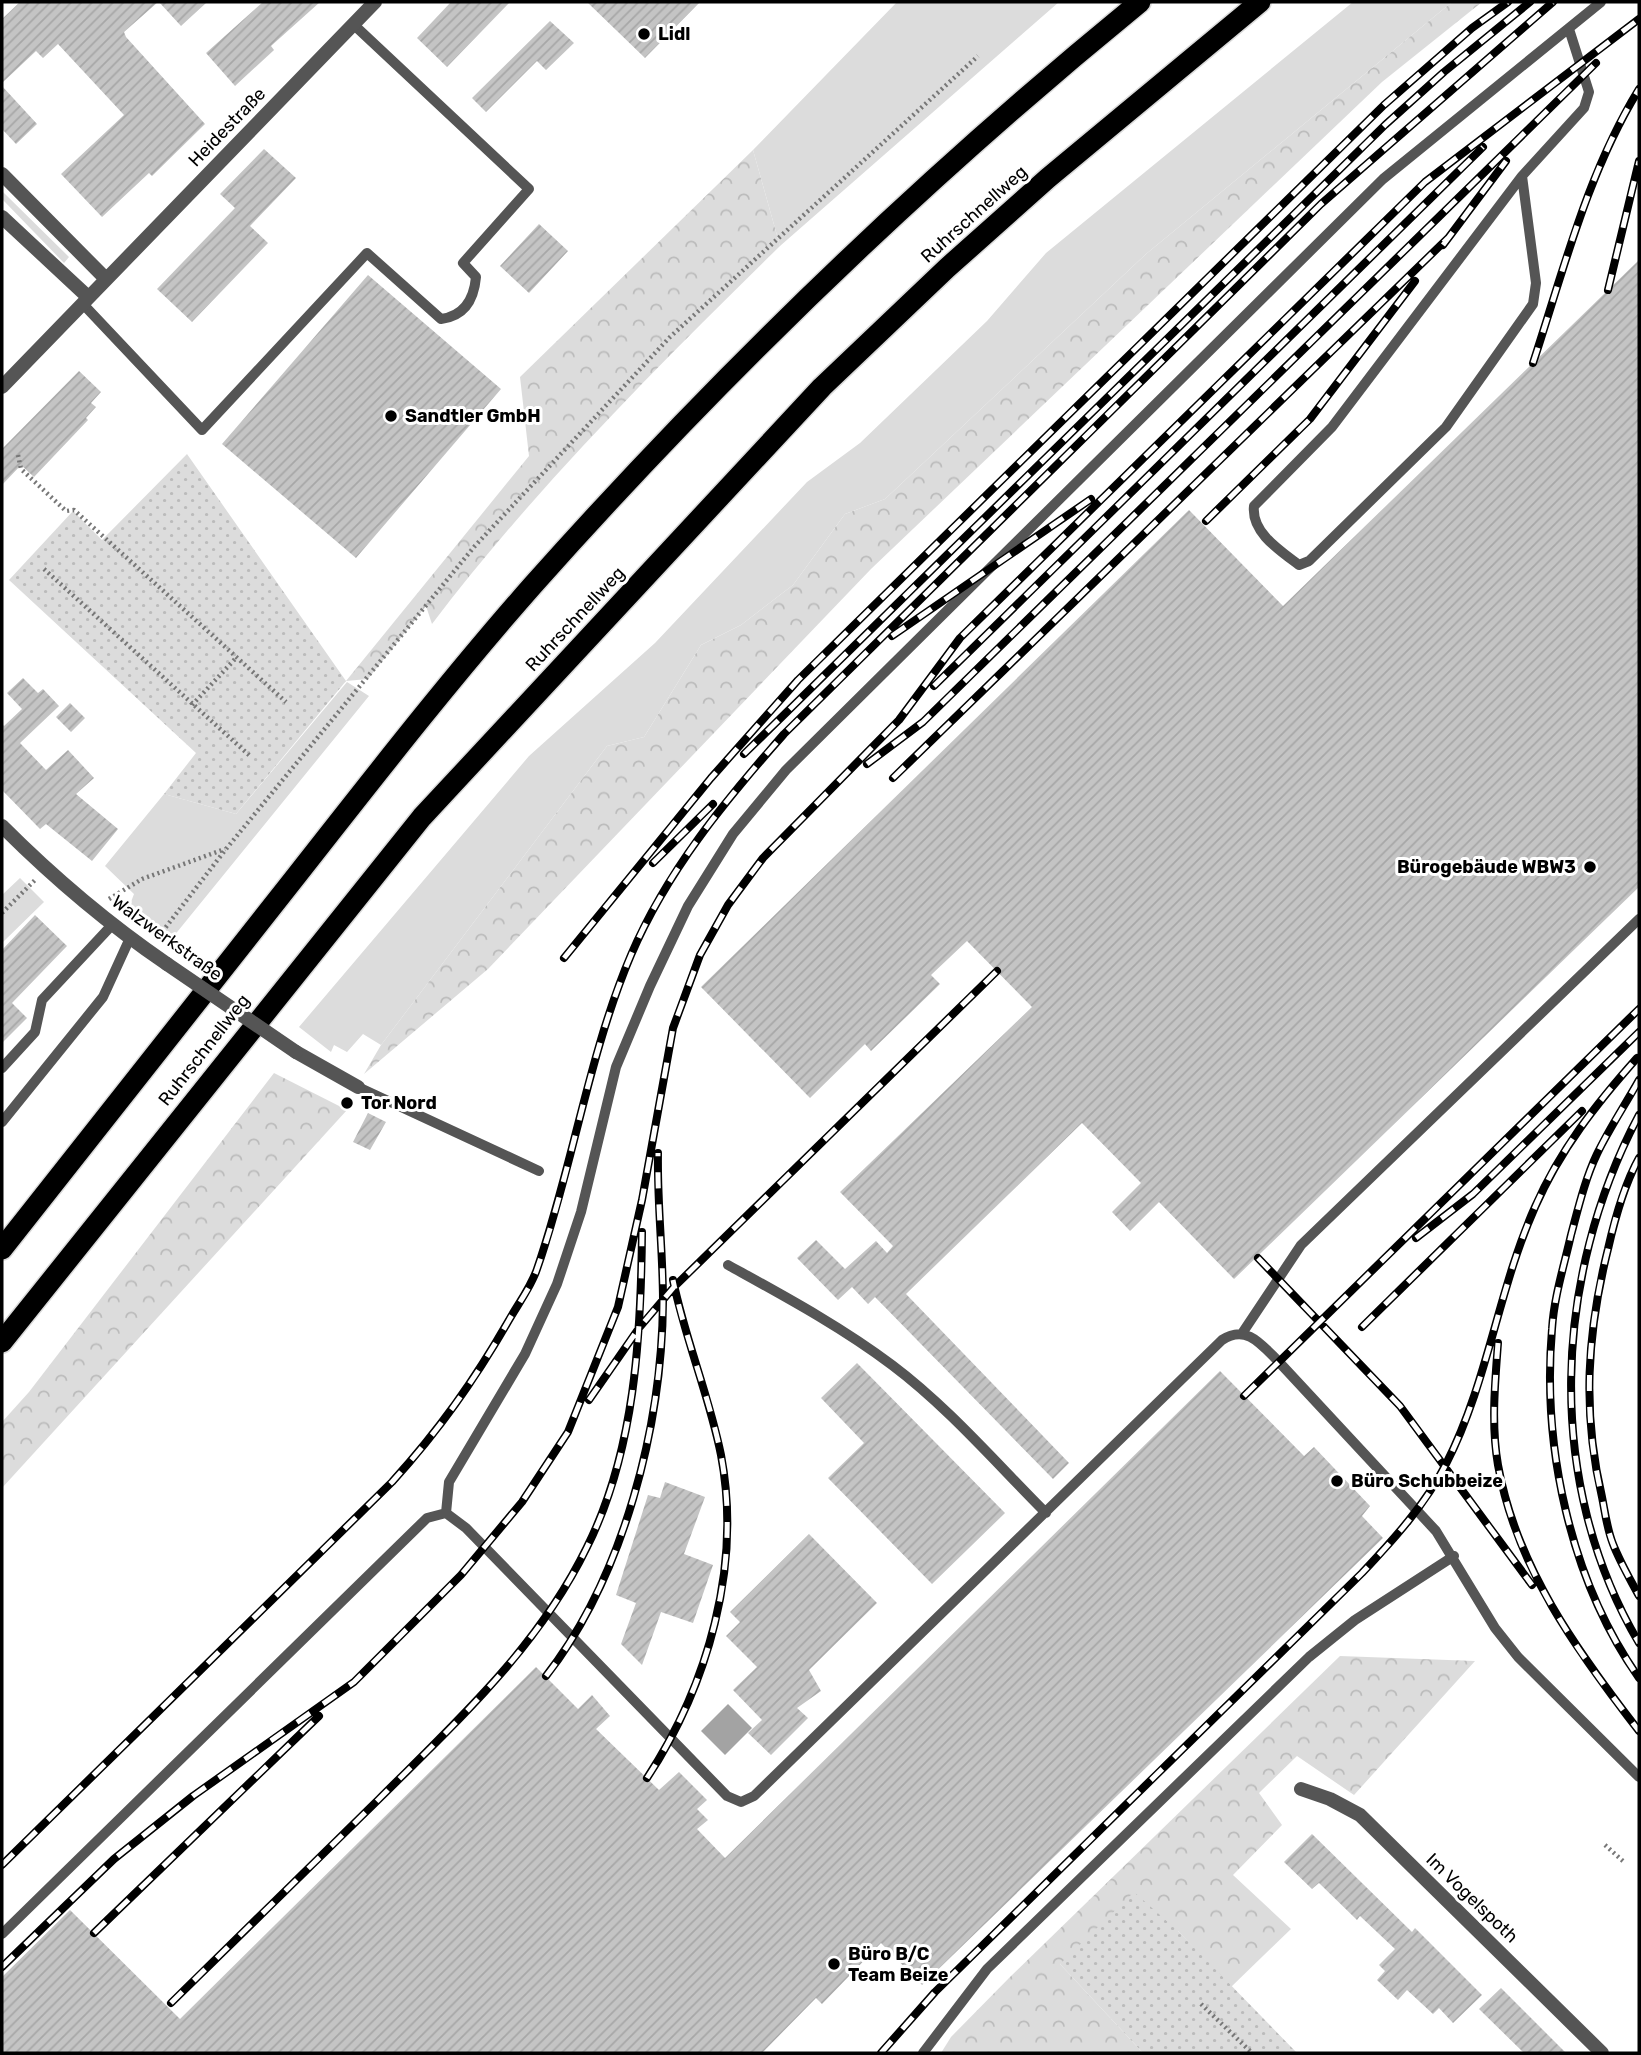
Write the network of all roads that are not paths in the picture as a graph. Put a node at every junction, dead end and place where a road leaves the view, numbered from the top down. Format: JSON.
{"nodes":[{"id":1,"x":375,"y":2,"type":"edge"},
{"id":2,"x":1140,"y":2,"type":"edge"},
{"id":3,"x":1260,"y":2,"type":"edge"},
{"id":4,"x":1601,"y":2,"type":"edge"},
{"id":5,"x":353,"y":24,"type":"junction"},
{"id":6,"x":1569,"y":29,"type":"junction"},
{"id":7,"x":2,"y":174,"type":"edge"},
{"id":8,"x":1522,"y":176,"type":"junction"},
{"id":9,"x":2,"y":217,"type":"edge"},
{"id":10,"x":106,"y":279,"type":"junction"},
{"id":11,"x":85,"y":300,"type":"junction"},
{"id":12,"x":2,"y":387,"type":"edge"},
{"id":13,"x":2,"y":826,"type":"edge"},
{"id":14,"x":1639,"y":919,"type":"edge"},
{"id":15,"x":112,"y":925,"type":"junction"},
{"id":16,"x":130,"y":938,"type":"junction"},
{"id":17,"x":2,"y":1068,"type":"edge"},
{"id":18,"x":358,"y":1087,"type":"joint"},
{"id":19,"x":2,"y":1122,"type":"edge"},
{"id":20,"x":539,"y":1171,"type":"dead end"},
{"id":21,"x":2,"y":1249,"type":"edge"},
{"id":22,"x":728,"y":1265,"type":"dead end"},
{"id":23,"x":1243,"y":1332,"type":"junction"},
{"id":24,"x":2,"y":1342,"type":"edge"},
{"id":25,"x":446,"y":1513,"type":"junction"},
{"id":26,"x":1046,"y":1513,"type":"junction"},
{"id":27,"x":1454,"y":1556,"type":"junction"},
{"id":28,"x":1639,"y":1776,"type":"edge"},
{"id":29,"x":1301,"y":1789,"type":"dead end"},
{"id":30,"x":2,"y":1934,"type":"edge"},
{"id":31,"x":923,"y":2053,"type":"edge"},
{"id":32,"x":1602,"y":2053,"type":"edge"}],
"edges":[{"from":1,"to":5,"type":"street","name":"Heidestraße"},
{"from":2,"to":21,"type":"highway","name":"Ruhrschnellweg"},
{"from":3,"to":24,"type":"highway","name":"Ruhrschnellweg"},
{"from":4,"to":6,"type":"lane"},
{"from":5,"to":10,"type":"street","name":"Heidestraße"},
{"from":5,"to":11,"type":"lane"},
{"from":6,"to":8,"type":"lane"},
{"from":6,"to":25,"type":"lane"},
{"from":7,"to":10,"type":"street"},
{"from":8,"to":8,"type":"lane"},
{"from":9,"to":11,"type":"street"},
{"from":10,"to":11,"type":"street","name":"Heidestraße"},
{"from":11,"to":12,"type":"street","name":"Heidestraße"},
{"from":13,"to":15,"type":"street","name":"Walzwerkstraße"},
{"from":14,"to":23,"type":"lane"},
{"from":15,"to":16,"type":"street","name":"Walzwerkstraße"},
{"from":15,"to":17,"type":"lane"},
{"from":16,"to":18,"type":"street","name":"Walzwerkstraße","bridge":true},
{"from":16,"to":19,"type":"lane"},
{"from":18,"to":20,"type":"lane"},
{"from":22,"to":26,"type":"lane"},
{"from":23,"to":26,"type":"lane"},
{"from":23,"to":27,"type":"lane"},
{"from":25,"to":26,"type":"lane"},
{"from":25,"to":30,"type":"lane"},
{"from":27,"to":28,"type":"lane"},
{"from":27,"to":31,"type":"lane"},
{"from":29,"to":32,"type":"street","name":"Im Vogelspoth"}]}
